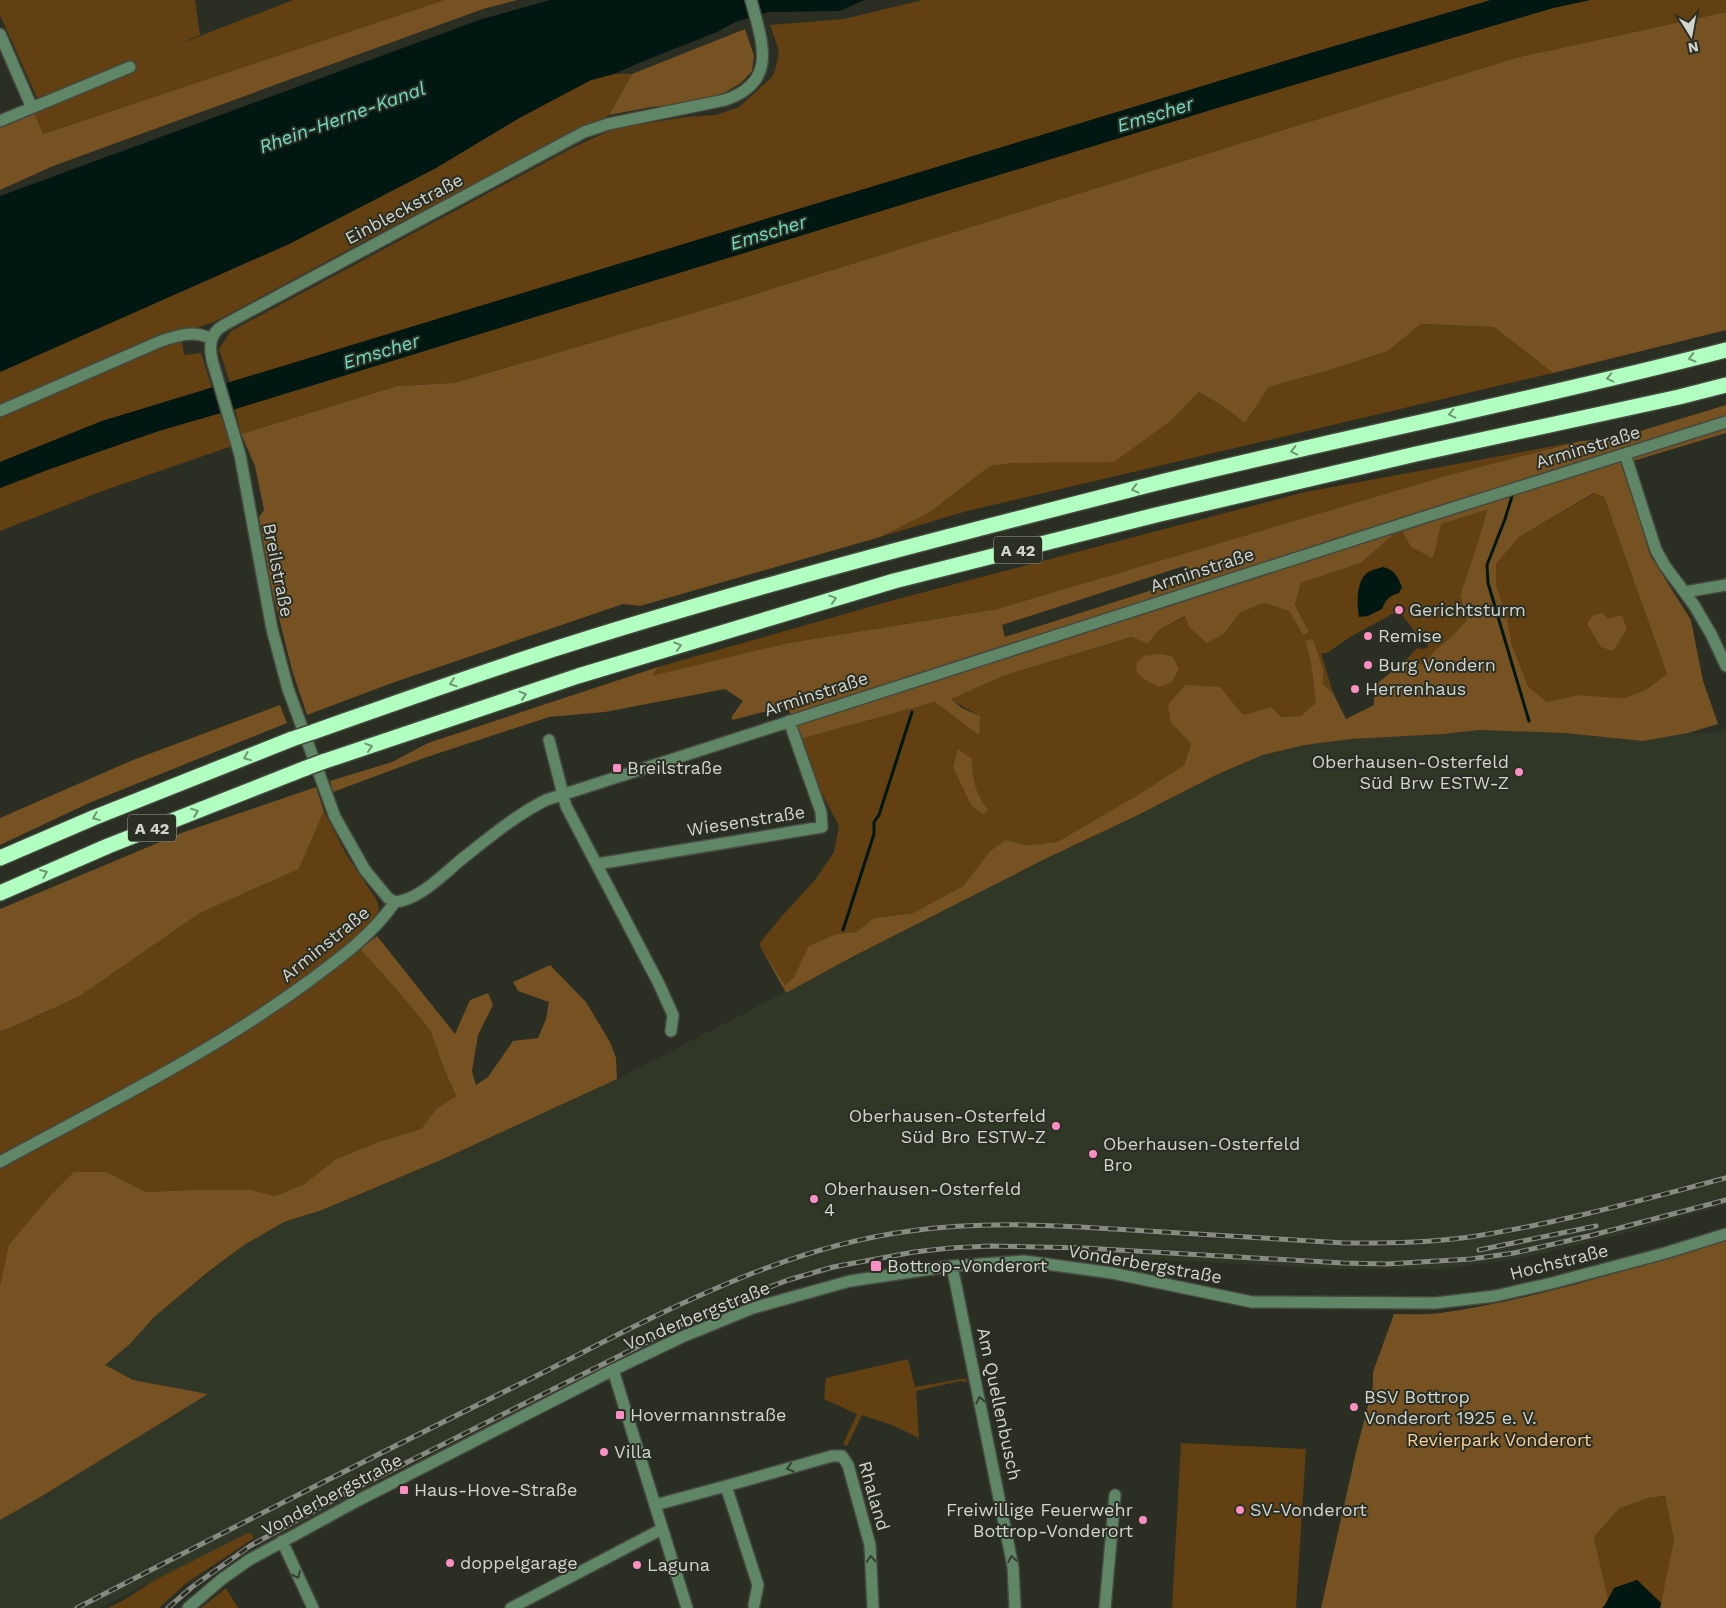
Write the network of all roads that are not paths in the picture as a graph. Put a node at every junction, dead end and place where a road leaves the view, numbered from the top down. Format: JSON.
{"nodes":[{"id":1,"x":751,"y":0,"type":"edge"},
{"id":2,"x":0,"y":34,"type":"edge"},
{"id":3,"x":130,"y":67,"type":"dead end"},
{"id":4,"x":32,"y":108,"type":"junction"},
{"id":5,"x":0,"y":122,"type":"edge"},
{"id":6,"x":212,"y":339,"type":"junction"},
{"id":7,"x":1726,"y":350,"type":"edge"},
{"id":8,"x":1726,"y":385,"type":"edge"},
{"id":9,"x":0,"y":411,"type":"edge"},
{"id":10,"x":1726,"y":422,"type":"edge"},
{"id":11,"x":1624,"y":454,"type":"junction"},
{"id":12,"x":1726,"y":585,"type":"edge"},
{"id":13,"x":1685,"y":592,"type":"junction"},
{"id":14,"x":1726,"y":666,"type":"edge"},
{"id":15,"x":789,"y":721,"type":"junction"},
{"id":16,"x":549,"y":740,"type":"dead end"},
{"id":17,"x":562,"y":794,"type":"junction"},
{"id":18,"x":0,"y":858,"type":"edge"},
{"id":19,"x":597,"y":864,"type":"junction"},
{"id":20,"x":0,"y":893,"type":"edge"},
{"id":21,"x":395,"y":902,"type":"junction"},
{"id":22,"x":671,"y":1031,"type":"dead end"},
{"id":23,"x":0,"y":1162,"type":"edge"},
{"id":24,"x":1726,"y":1234,"type":"edge"},
{"id":25,"x":952,"y":1266,"type":"junction"},
{"id":26,"x":1396,"y":1303,"type":"joint"},
{"id":27,"x":613,"y":1370,"type":"junction"},
{"id":28,"x":726,"y":1486,"type":"junction"},
{"id":29,"x":1115,"y":1495,"type":"dead end"},
{"id":30,"x":655,"y":1505,"type":"junction"},
{"id":31,"x":662,"y":1529,"type":"junction"},
{"id":32,"x":282,"y":1541,"type":"junction"},
{"id":33,"x":754,"y":1605,"type":"dead end"},
{"id":34,"x":188,"y":1608,"type":"edge"},
{"id":35,"x":313,"y":1608,"type":"edge"},
{"id":36,"x":510,"y":1608,"type":"edge"},
{"id":37,"x":687,"y":1608,"type":"edge"},
{"id":38,"x":873,"y":1608,"type":"edge"},
{"id":39,"x":1015,"y":1608,"type":"edge"},
{"id":40,"x":1104,"y":1608,"type":"edge"}],
"edges":[{"from":1,"to":6,"type":"street","name":"Einbleckstraße"},
{"from":2,"to":4,"type":"street"},
{"from":3,"to":4,"type":"street"},
{"from":4,"to":5,"type":"street"},
{"from":6,"to":9,"type":"street"},
{"from":6,"to":21,"type":"street","name":"Breilstraße"},
{"from":7,"to":18,"type":"highway","number":"A 42","one_way":true,"bridge":true},
{"from":20,"to":8,"type":"highway","number":"A 42","one_way":true,"bridge":true},
{"from":10,"to":11,"type":"street","name":"Arminstraße"},
{"from":11,"to":13,"type":"street"},
{"from":11,"to":15,"type":"street","name":"Arminstraße"},
{"from":12,"to":13,"type":"street"},
{"from":13,"to":14,"type":"street"},
{"from":15,"to":17,"type":"street","name":"Arminstraße"},
{"from":15,"to":19,"type":"street","name":"Wiesenstraße"},
{"from":16,"to":17,"type":"street"},
{"from":17,"to":19,"type":"street"},
{"from":17,"to":21,"type":"street","name":"Arminstraße"},
{"from":19,"to":22,"type":"street"},
{"from":21,"to":23,"type":"street","name":"Arminstraße"},
{"from":24,"to":26,"type":"street","name":"Hochstraße"},
{"from":25,"to":26,"type":"street","name":"Vonderbergstraße"},
{"from":25,"to":27,"type":"street","name":"Vonderbergstraße"},
{"from":39,"to":25,"type":"street","name":"Am Quellenbusch","one_way":true},
{"from":27,"to":30,"type":"street"},
{"from":27,"to":32,"type":"street","name":"Vonderbergstraße"},
{"from":28,"to":30,"type":"street","name":"Rhaland"},
{"from":28,"to":33,"type":"street"},
{"from":38,"to":28,"type":"street","name":"Rhaland","one_way":true},
{"from":29,"to":40,"type":"street"},
{"from":30,"to":31,"type":"street"},
{"from":31,"to":36,"type":"street"},
{"from":31,"to":37,"type":"street"},
{"from":32,"to":34,"type":"street","name":"Vonderbergstraße"},
{"from":32,"to":35,"type":"street","one_way":true}]}
